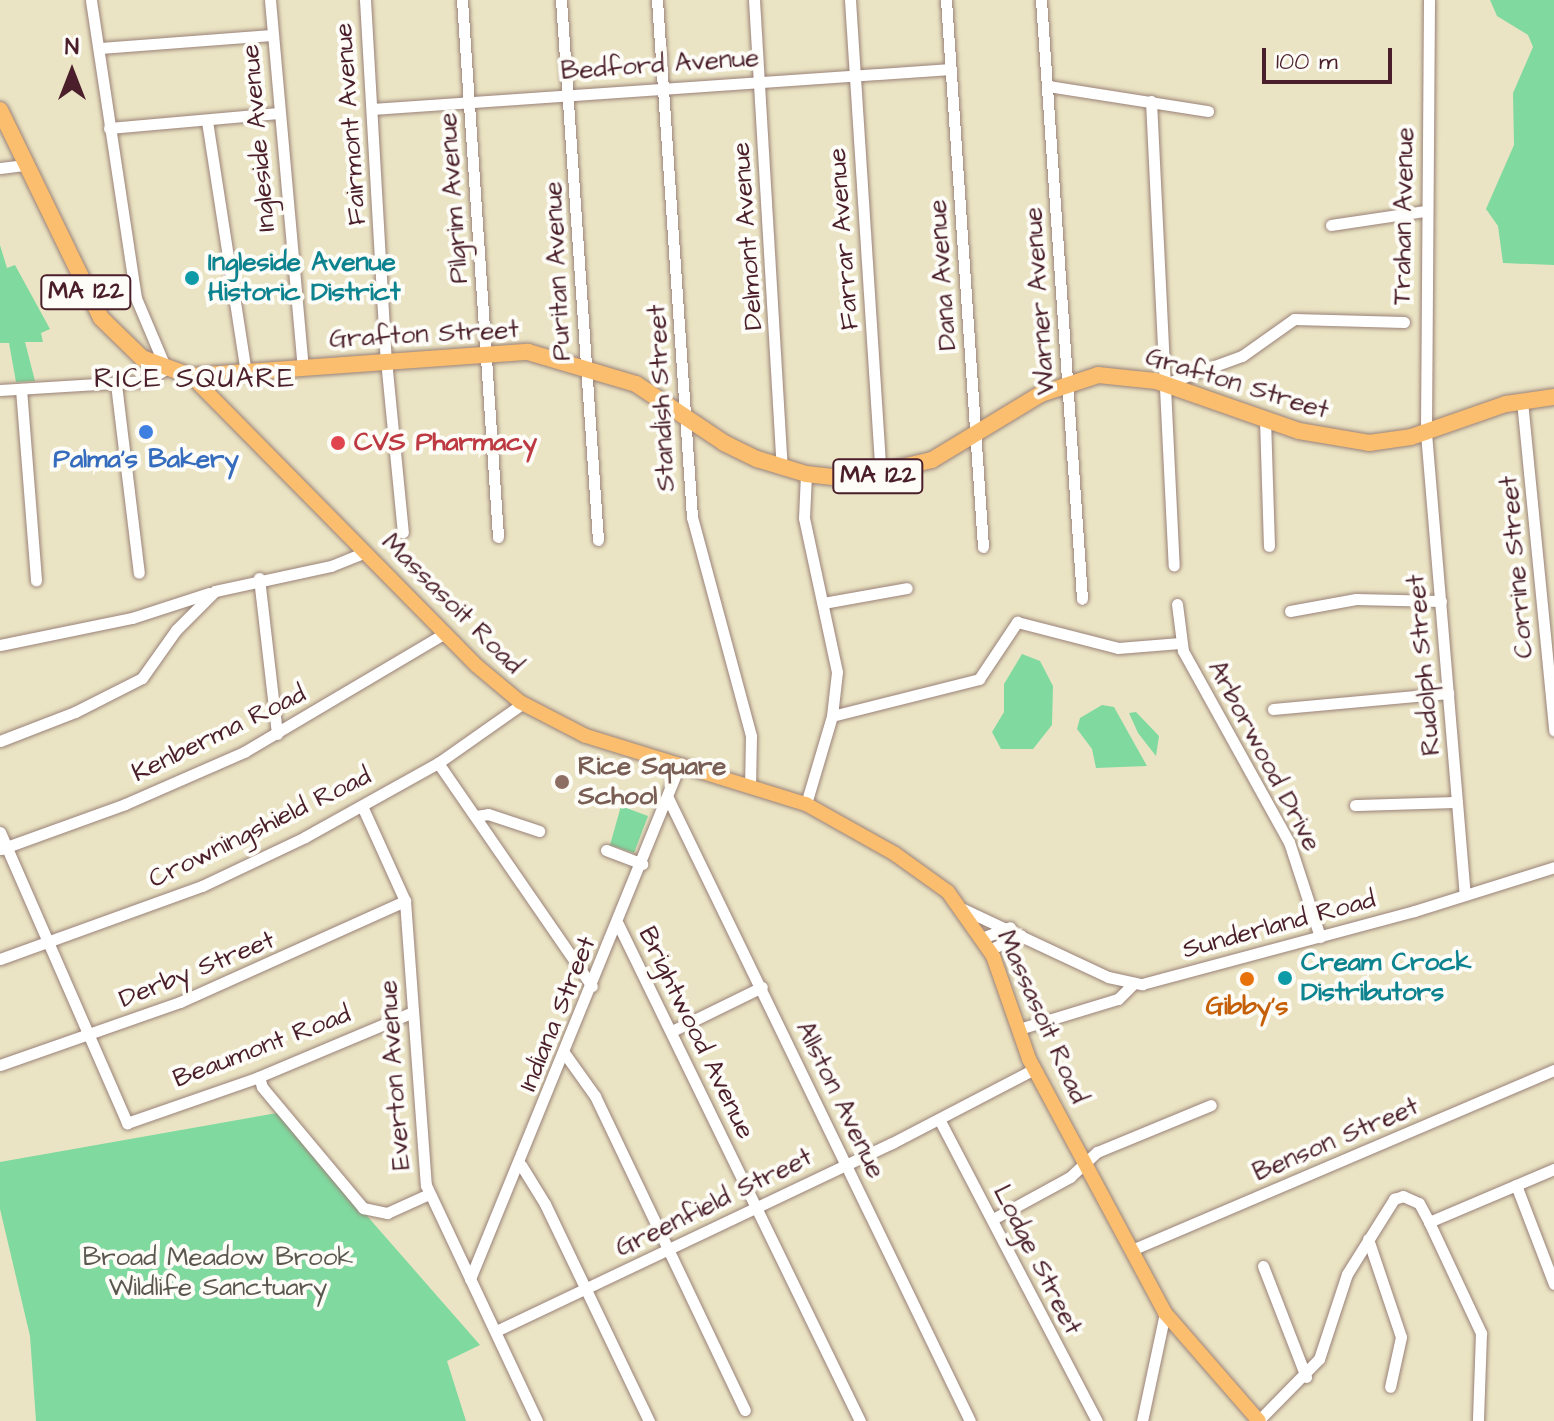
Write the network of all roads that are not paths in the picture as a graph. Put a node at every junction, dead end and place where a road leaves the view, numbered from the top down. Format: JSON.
{"nodes":[{"id":1,"x":91,"y":0,"type":"edge"},
{"id":2,"x":270,"y":0,"type":"edge"},
{"id":3,"x":365,"y":0,"type":"edge"},
{"id":4,"x":462,"y":0,"type":"edge"},
{"id":5,"x":561,"y":0,"type":"edge"},
{"id":6,"x":657,"y":0,"type":"edge"},
{"id":7,"x":754,"y":0,"type":"edge"},
{"id":8,"x":850,"y":0,"type":"edge"},
{"id":9,"x":946,"y":0,"type":"edge"},
{"id":10,"x":1041,"y":0,"type":"edge"},
{"id":11,"x":1429,"y":0,"type":"edge"},
{"id":12,"x":273,"y":35,"type":"junction"},
{"id":13,"x":99,"y":48,"type":"junction"},
{"id":14,"x":951,"y":69,"type":"junction"},
{"id":15,"x":856,"y":73,"type":"junction"},
{"id":16,"x":759,"y":80,"type":"junction"},
{"id":17,"x":1048,"y":86,"type":"junction"},
{"id":18,"x":663,"y":87,"type":"junction"},
{"id":19,"x":568,"y":93,"type":"junction"},
{"id":20,"x":469,"y":99,"type":"junction"},
{"id":21,"x":1151,"y":101,"type":"junction"},
{"id":22,"x":372,"y":109,"type":"junction"},
{"id":23,"x":0,"y":110,"type":"edge"},
{"id":24,"x":1208,"y":111,"type":"dead end"},
{"id":25,"x":278,"y":113,"type":"junction"},
{"id":26,"x":207,"y":121,"type":"junction"},
{"id":27,"x":109,"y":128,"type":"junction"},
{"id":28,"x":26,"y":165,"type":"junction"},
{"id":29,"x":0,"y":168,"type":"edge"},
{"id":30,"x":1425,"y":211,"type":"junction"},
{"id":31,"x":1331,"y":225,"type":"dead end"},
{"id":32,"x":1404,"y":322,"type":"dead end"},
{"id":33,"x":488,"y":351,"type":"junction"},
{"id":34,"x":386,"y":360,"type":"junction"},
{"id":35,"x":585,"y":365,"type":"junction"},
{"id":36,"x":303,"y":367,"type":"junction"},
{"id":37,"x":166,"y":369,"type":"junction"},
{"id":38,"x":246,"y":372,"type":"junction"},
{"id":39,"x":191,"y":376,"type":"junction"},
{"id":40,"x":1068,"y":382,"type":"junction"},
{"id":41,"x":116,"y":384,"type":"junction"},
{"id":42,"x":1165,"y":384,"type":"junction"},
{"id":43,"x":21,"y":389,"type":"junction"},
{"id":44,"x":0,"y":390,"type":"edge"},
{"id":45,"x":1554,"y":397,"type":"edge"},
{"id":46,"x":1522,"y":401,"type":"junction"},
{"id":47,"x":684,"y":415,"type":"junction"},
{"id":48,"x":1265,"y":419,"type":"junction"},
{"id":49,"x":1426,"y":433,"type":"junction"},
{"id":50,"x":977,"y":435,"type":"junction"},
{"id":51,"x":782,"y":468,"type":"junction"},
{"id":52,"x":806,"y":474,"type":"junction"},
{"id":53,"x":881,"y":475,"type":"junction"},
{"id":54,"x":403,"y":532,"type":"dead end"},
{"id":55,"x":498,"y":537,"type":"dead end"},
{"id":56,"x":598,"y":540,"type":"dead end"},
{"id":57,"x":1269,"y":546,"type":"dead end"},
{"id":58,"x":983,"y":547,"type":"dead end"},
{"id":59,"x":365,"y":552,"type":"junction"},
{"id":60,"x":1174,"y":565,"type":"dead end"},
{"id":61,"x":139,"y":573,"type":"dead end"},
{"id":62,"x":259,"y":578,"type":"junction"},
{"id":63,"x":36,"y":580,"type":"dead end"},
{"id":64,"x":907,"y":588,"type":"dead end"},
{"id":65,"x":215,"y":591,"type":"junction"},
{"id":66,"x":1082,"y":599,"type":"dead end"},
{"id":67,"x":1441,"y":601,"type":"junction"},
{"id":68,"x":823,"y":603,"type":"junction"},
{"id":69,"x":1177,"y":604,"type":"dead end"},
{"id":70,"x":1290,"y":611,"type":"dead end"},
{"id":71,"x":445,"y":633,"type":"junction"},
{"id":72,"x":1180,"y":643,"type":"junction"},
{"id":73,"x":0,"y":645,"type":"edge"},
{"id":74,"x":1552,"y":688,"type":"edge"},
{"id":75,"x":1448,"y":693,"type":"junction"},
{"id":76,"x":522,"y":704,"type":"junction"},
{"id":77,"x":1273,"y":709,"type":"dead end"},
{"id":78,"x":832,"y":716,"type":"junction"},
{"id":79,"x":1554,"y":730,"type":"edge"},
{"id":80,"x":277,"y":734,"type":"junction"},
{"id":81,"x":0,"y":741,"type":"edge"},
{"id":82,"x":438,"y":763,"type":"junction"},
{"id":83,"x":680,"y":764,"type":"junction"},
{"id":84,"x":750,"y":786,"type":"junction"},
{"id":85,"x":668,"y":798,"type":"junction"},
{"id":86,"x":1457,"y":802,"type":"junction"},
{"id":87,"x":806,"y":804,"type":"junction"},
{"id":88,"x":1355,"y":805,"type":"dead end"},
{"id":89,"x":362,"y":806,"type":"junction"},
{"id":90,"x":476,"y":816,"type":"junction"},
{"id":91,"x":539,"y":831,"type":"dead end"},
{"id":92,"x":0,"y":832,"type":"edge"},
{"id":93,"x":4,"y":848,"type":"edge"},
{"id":94,"x":606,"y":850,"type":"dead end"},
{"id":95,"x":642,"y":864,"type":"junction"},
{"id":96,"x":1554,"y":867,"type":"edge"},
{"id":97,"x":1465,"y":894,"type":"junction"},
{"id":98,"x":405,"y":901,"type":"junction"},
{"id":99,"x":963,"y":909,"type":"junction"},
{"id":100,"x":618,"y":924,"type":"junction"},
{"id":101,"x":1010,"y":927,"type":"junction"},
{"id":102,"x":1021,"y":935,"type":"junction"},
{"id":103,"x":1320,"y":937,"type":"junction"},
{"id":104,"x":49,"y":942,"type":"junction"},
{"id":105,"x":986,"y":944,"type":"junction"},
{"id":106,"x":0,"y":959,"type":"edge"},
{"id":107,"x":1134,"y":983,"type":"junction"},
{"id":108,"x":592,"y":986,"type":"junction"},
{"id":109,"x":762,"y":987,"type":"junction"},
{"id":110,"x":413,"y":1012,"type":"junction"},
{"id":111,"x":1019,"y":1029,"type":"junction"},
{"id":112,"x":672,"y":1031,"type":"junction"},
{"id":113,"x":90,"y":1035,"type":"junction"},
{"id":114,"x":565,"y":1054,"type":"junction"},
{"id":115,"x":0,"y":1065,"type":"edge"},
{"id":116,"x":1034,"y":1069,"type":"junction"},
{"id":117,"x":1554,"y":1070,"type":"edge"},
{"id":118,"x":259,"y":1077,"type":"junction"},
{"id":119,"x":1211,"y":1105,"type":"dead end"},
{"id":120,"x":939,"y":1119,"type":"junction"},
{"id":121,"x":1085,"y":1162,"type":"junction"},
{"id":122,"x":846,"y":1164,"type":"junction"},
{"id":123,"x":521,"y":1165,"type":"junction"},
{"id":124,"x":1554,"y":1169,"type":"edge"},
{"id":125,"x":1516,"y":1185,"type":"junction"},
{"id":126,"x":429,"y":1194,"type":"junction"},
{"id":127,"x":757,"y":1207,"type":"junction"},
{"id":128,"x":993,"y":1219,"type":"junction"},
{"id":129,"x":1429,"y":1222,"type":"junction"},
{"id":130,"x":1368,"y":1239,"type":"junction"},
{"id":131,"x":1134,"y":1249,"type":"junction"},
{"id":132,"x":665,"y":1252,"type":"junction"},
{"id":133,"x":1263,"y":1266,"type":"dead end"},
{"id":134,"x":470,"y":1279,"type":"junction"},
{"id":135,"x":1554,"y":1284,"type":"edge"},
{"id":136,"x":586,"y":1289,"type":"junction"},
{"id":137,"x":1165,"y":1313,"type":"junction"},
{"id":138,"x":496,"y":1331,"type":"junction"},
{"id":139,"x":1306,"y":1377,"type":"junction"},
{"id":140,"x":1390,"y":1387,"type":"dead end"},
{"id":141,"x":745,"y":1410,"type":"dead end"},
{"id":142,"x":966,"y":1420,"type":"edge"},
{"id":143,"x":537,"y":1421,"type":"edge"},
{"id":144,"x":649,"y":1421,"type":"edge"},
{"id":145,"x":860,"y":1421,"type":"edge"},
{"id":146,"x":1097,"y":1421,"type":"edge"},
{"id":147,"x":1142,"y":1421,"type":"edge"},
{"id":148,"x":1258,"y":1421,"type":"edge"},
{"id":149,"x":1478,"y":1421,"type":"edge"}],
"edges":[{"from":1,"to":13,"type":"street"},
{"from":2,"to":12,"type":"street","name":"Ingleside Avenue"},
{"from":3,"to":22,"type":"street","name":"Fairmont Avenue"},
{"from":4,"to":20,"type":"street","name":"Pilgrim Avenue"},
{"from":5,"to":19,"type":"street","name":"Puritan Avenue"},
{"from":6,"to":18,"type":"street","name":"Standish Street"},
{"from":7,"to":16,"type":"street","name":"Delmont Avenue"},
{"from":8,"to":15,"type":"street","name":"Farrar Avenue"},
{"from":9,"to":14,"type":"street","name":"Dana Avenue"},
{"from":10,"to":17,"type":"street","name":"Warner Avenue"},
{"from":11,"to":30,"type":"street","name":"Trahan Avenue"},
{"from":12,"to":13,"type":"street"},
{"from":12,"to":25,"type":"street","name":"Ingleside Avenue"},
{"from":13,"to":27,"type":"street"},
{"from":14,"to":15,"type":"street","name":"Bedford Avenue"},
{"from":14,"to":50,"type":"street","name":"Dana Avenue"},
{"from":15,"to":16,"type":"street","name":"Bedford Avenue"},
{"from":15,"to":53,"type":"street","name":"Farrar Avenue"},
{"from":16,"to":18,"type":"street","name":"Bedford Avenue"},
{"from":16,"to":51,"type":"street","name":"Delmont Avenue"},
{"from":17,"to":21,"type":"street"},
{"from":17,"to":40,"type":"street","name":"Warner Avenue"},
{"from":18,"to":19,"type":"street","name":"Bedford Avenue"},
{"from":18,"to":47,"type":"street","name":"Standish Street"},
{"from":19,"to":20,"type":"street","name":"Bedford Avenue"},
{"from":19,"to":35,"type":"street","name":"Puritan Avenue"},
{"from":20,"to":22,"type":"street","name":"Bedford Avenue"},
{"from":20,"to":33,"type":"street","name":"Pilgrim Avenue"},
{"from":21,"to":24,"type":"street"},
{"from":21,"to":42,"type":"street"},
{"from":22,"to":34,"type":"street","name":"Fairmont Avenue"},
{"from":23,"to":28,"type":"highway","name":"Grafton Street","number":"MA 122"},
{"from":25,"to":26,"type":"street"},
{"from":25,"to":36,"type":"street","name":"Ingleside Avenue"},
{"from":26,"to":27,"type":"street"},
{"from":26,"to":38,"type":"street"},
{"from":27,"to":37,"type":"street"},
{"from":28,"to":29,"type":"street"},
{"from":28,"to":37,"type":"highway","name":"Grafton Street","number":"MA 122"},
{"from":30,"to":31,"type":"street"},
{"from":30,"to":49,"type":"street","name":"Trahan Avenue"},
{"from":32,"to":42,"type":"street"},
{"from":33,"to":34,"type":"highway","name":"Grafton Street","number":"MA 122"},
{"from":33,"to":35,"type":"highway","name":"Grafton Street","number":"MA 122"},
{"from":33,"to":55,"type":"street","name":"Pilgrim Avenue"},
{"from":34,"to":36,"type":"highway","name":"Grafton Street","number":"MA 122"},
{"from":34,"to":54,"type":"street","name":"Fairmont Avenue"},
{"from":35,"to":47,"type":"highway","name":"Grafton Street","number":"MA 122"},
{"from":35,"to":56,"type":"street","name":"Puritan Avenue"},
{"from":36,"to":38,"type":"highway","name":"Grafton Street","number":"MA 122"},
{"from":37,"to":39,"type":"highway","name":"Grafton Street","number":"MA 122"},
{"from":37,"to":41,"type":"street"},
{"from":38,"to":39,"type":"highway","name":"Grafton Street","number":"MA 122"},
{"from":39,"to":59,"type":"main road","name":"Massasoit Road"},
{"from":40,"to":42,"type":"highway","name":"Grafton Street","number":"MA 122"},
{"from":40,"to":50,"type":"highway","name":"Grafton Street","number":"MA 122"},
{"from":40,"to":66,"type":"street","name":"Warner Avenue"},
{"from":41,"to":43,"type":"street"},
{"from":41,"to":61,"type":"street"},
{"from":42,"to":48,"type":"highway","name":"Grafton Street","number":"MA 122"},
{"from":42,"to":60,"type":"street"},
{"from":43,"to":44,"type":"street"},
{"from":43,"to":63,"type":"street"},
{"from":45,"to":46,"type":"highway","name":"Grafton Street","number":"MA 122"},
{"from":46,"to":49,"type":"highway","name":"Grafton Street","number":"MA 122"},
{"from":46,"to":74,"type":"street","name":"Corrine Street"},
{"from":47,"to":51,"type":"highway","name":"Grafton Street","number":"MA 122"},
{"from":47,"to":84,"type":"street","name":"Standish Street"},
{"from":48,"to":49,"type":"highway","name":"Grafton Street","number":"MA 122"},
{"from":48,"to":57,"type":"street"},
{"from":49,"to":67,"type":"street","name":"Rudolph Street"},
{"from":50,"to":53,"type":"highway","name":"Grafton Street","number":"MA 122"},
{"from":50,"to":58,"type":"street","name":"Dana Avenue"},
{"from":51,"to":52,"type":"highway","name":"Grafton Street","number":"MA 122"},
{"from":52,"to":53,"type":"highway","name":"Grafton Street","number":"MA 122"},
{"from":52,"to":68,"type":"street"},
{"from":59,"to":62,"type":"street"},
{"from":59,"to":71,"type":"main road","name":"Massasoit Road"},
{"from":62,"to":65,"type":"street"},
{"from":62,"to":80,"type":"street"},
{"from":64,"to":68,"type":"street"},
{"from":65,"to":73,"type":"street"},
{"from":65,"to":81,"type":"street"},
{"from":67,"to":70,"type":"street"},
{"from":67,"to":75,"type":"street","name":"Rudolph Street"},
{"from":68,"to":78,"type":"street"},
{"from":69,"to":72,"type":"street"},
{"from":71,"to":76,"type":"main road","name":"Massasoit Road"},
{"from":71,"to":80,"type":"street","name":"Kenberma Road"},
{"from":72,"to":78,"type":"street"},
{"from":72,"to":103,"type":"street","name":"Arborwood Drive"},
{"from":74,"to":79,"type":"street","name":"Corrine Street"},
{"from":75,"to":77,"type":"street"},
{"from":75,"to":86,"type":"street","name":"Rudolph Street"},
{"from":76,"to":82,"type":"street","name":"Crowningshield Road"},
{"from":76,"to":83,"type":"main road","name":"Massasoit Road"},
{"from":78,"to":87,"type":"street"},
{"from":80,"to":93,"type":"street","name":"Kenberma Road"},
{"from":82,"to":89,"type":"street","name":"Crowningshield Road"},
{"from":82,"to":90,"type":"street"},
{"from":83,"to":84,"type":"main road","name":"Massasoit Road"},
{"from":83,"to":85,"type":"street","name":"Indiana Street"},
{"from":84,"to":87,"type":"main road","name":"Massasoit Road"},
{"from":85,"to":95,"type":"street","name":"Indiana Street"},
{"from":85,"to":109,"type":"street","name":"Allston Avenue"},
{"from":86,"to":88,"type":"street"},
{"from":86,"to":97,"type":"street","name":"Rudolph Street"},
{"from":87,"to":99,"type":"main road","name":"Massasoit Road"},
{"from":89,"to":98,"type":"street","name":"Everton Avenue"},
{"from":89,"to":104,"type":"street","name":"Crowningshield Road"},
{"from":90,"to":91,"type":"street"},
{"from":90,"to":108,"type":"street"},
{"from":92,"to":93,"type":"street"},
{"from":93,"to":104,"type":"street"},
{"from":94,"to":95,"type":"street"},
{"from":95,"to":100,"type":"street","name":"Indiana Street"},
{"from":96,"to":97,"type":"street","name":"Sunderland Road"},
{"from":97,"to":103,"type":"street","name":"Sunderland Road"},
{"from":98,"to":110,"type":"street","name":"Everton Avenue"},
{"from":98,"to":113,"type":"street","name":"Derby Street"},
{"from":99,"to":101,"type":"street"},
{"from":99,"to":105,"type":"main road","name":"Massasoit Road"},
{"from":100,"to":108,"type":"street","name":"Indiana Street"},
{"from":100,"to":112,"type":"street","name":"Brightwood Avenue"},
{"from":101,"to":102,"type":"street"},
{"from":101,"to":105,"type":"street"},
{"from":102,"to":105,"type":"street"},
{"from":102,"to":107,"type":"street"},
{"from":103,"to":107,"type":"street","name":"Sunderland Road"},
{"from":104,"to":106,"type":"street","name":"Crowningshield Road"},
{"from":104,"to":113,"type":"street"},
{"from":105,"to":111,"type":"main road","name":"Massasoit Road"},
{"from":107,"to":111,"type":"street"},
{"from":108,"to":114,"type":"street","name":"Indiana Street"},
{"from":109,"to":112,"type":"street"},
{"from":109,"to":122,"type":"street","name":"Allston Avenue"},
{"from":110,"to":118,"type":"street","name":"Beaumont Road"},
{"from":110,"to":126,"type":"street","name":"Everton Avenue"},
{"from":111,"to":116,"type":"main road","name":"Massasoit Road"},
{"from":112,"to":127,"type":"street","name":"Brightwood Avenue"},
{"from":113,"to":115,"type":"street","name":"Derby Street"},
{"from":113,"to":118,"type":"street","name":"Beaumont Road"},
{"from":114,"to":123,"type":"street","name":"Indiana Street"},
{"from":114,"to":132,"type":"street"},
{"from":116,"to":120,"type":"street","name":"Greenfield Street"},
{"from":116,"to":121,"type":"main road","name":"Massasoit Road"},
{"from":117,"to":131,"type":"street","name":"Benson Street"},
{"from":118,"to":126,"type":"street"},
{"from":119,"to":121,"type":"street"},
{"from":120,"to":122,"type":"street","name":"Greenfield Street"},
{"from":120,"to":128,"type":"street","name":"Lodge Street"},
{"from":121,"to":128,"type":"street"},
{"from":121,"to":131,"type":"main road","name":"Massasoit Road"},
{"from":122,"to":127,"type":"street","name":"Greenfield Street"},
{"from":122,"to":142,"type":"street","name":"Allston Avenue"},
{"from":123,"to":134,"type":"street","name":"Indiana Street"},
{"from":123,"to":136,"type":"street"},
{"from":124,"to":125,"type":"street"},
{"from":125,"to":129,"type":"street"},
{"from":125,"to":135,"type":"street"},
{"from":126,"to":134,"type":"street","name":"Everton Avenue"},
{"from":127,"to":132,"type":"street","name":"Greenfield Street"},
{"from":127,"to":145,"type":"street","name":"Brightwood Avenue"},
{"from":128,"to":146,"type":"street","name":"Lodge Street"},
{"from":129,"to":130,"type":"street"},
{"from":129,"to":149,"type":"street"},
{"from":130,"to":139,"type":"street"},
{"from":130,"to":140,"type":"street"},
{"from":131,"to":137,"type":"main road","name":"Massasoit Road"},
{"from":132,"to":136,"type":"street","name":"Greenfield Street"},
{"from":132,"to":141,"type":"street"},
{"from":133,"to":139,"type":"street"},
{"from":134,"to":138,"type":"street","name":"Everton Avenue"},
{"from":136,"to":138,"type":"street","name":"Greenfield Street"},
{"from":136,"to":144,"type":"street"},
{"from":137,"to":147,"type":"street"},
{"from":137,"to":148,"type":"main road","name":"Massasoit Road"},
{"from":138,"to":143,"type":"street","name":"Everton Avenue"},
{"from":139,"to":148,"type":"street"}]}
